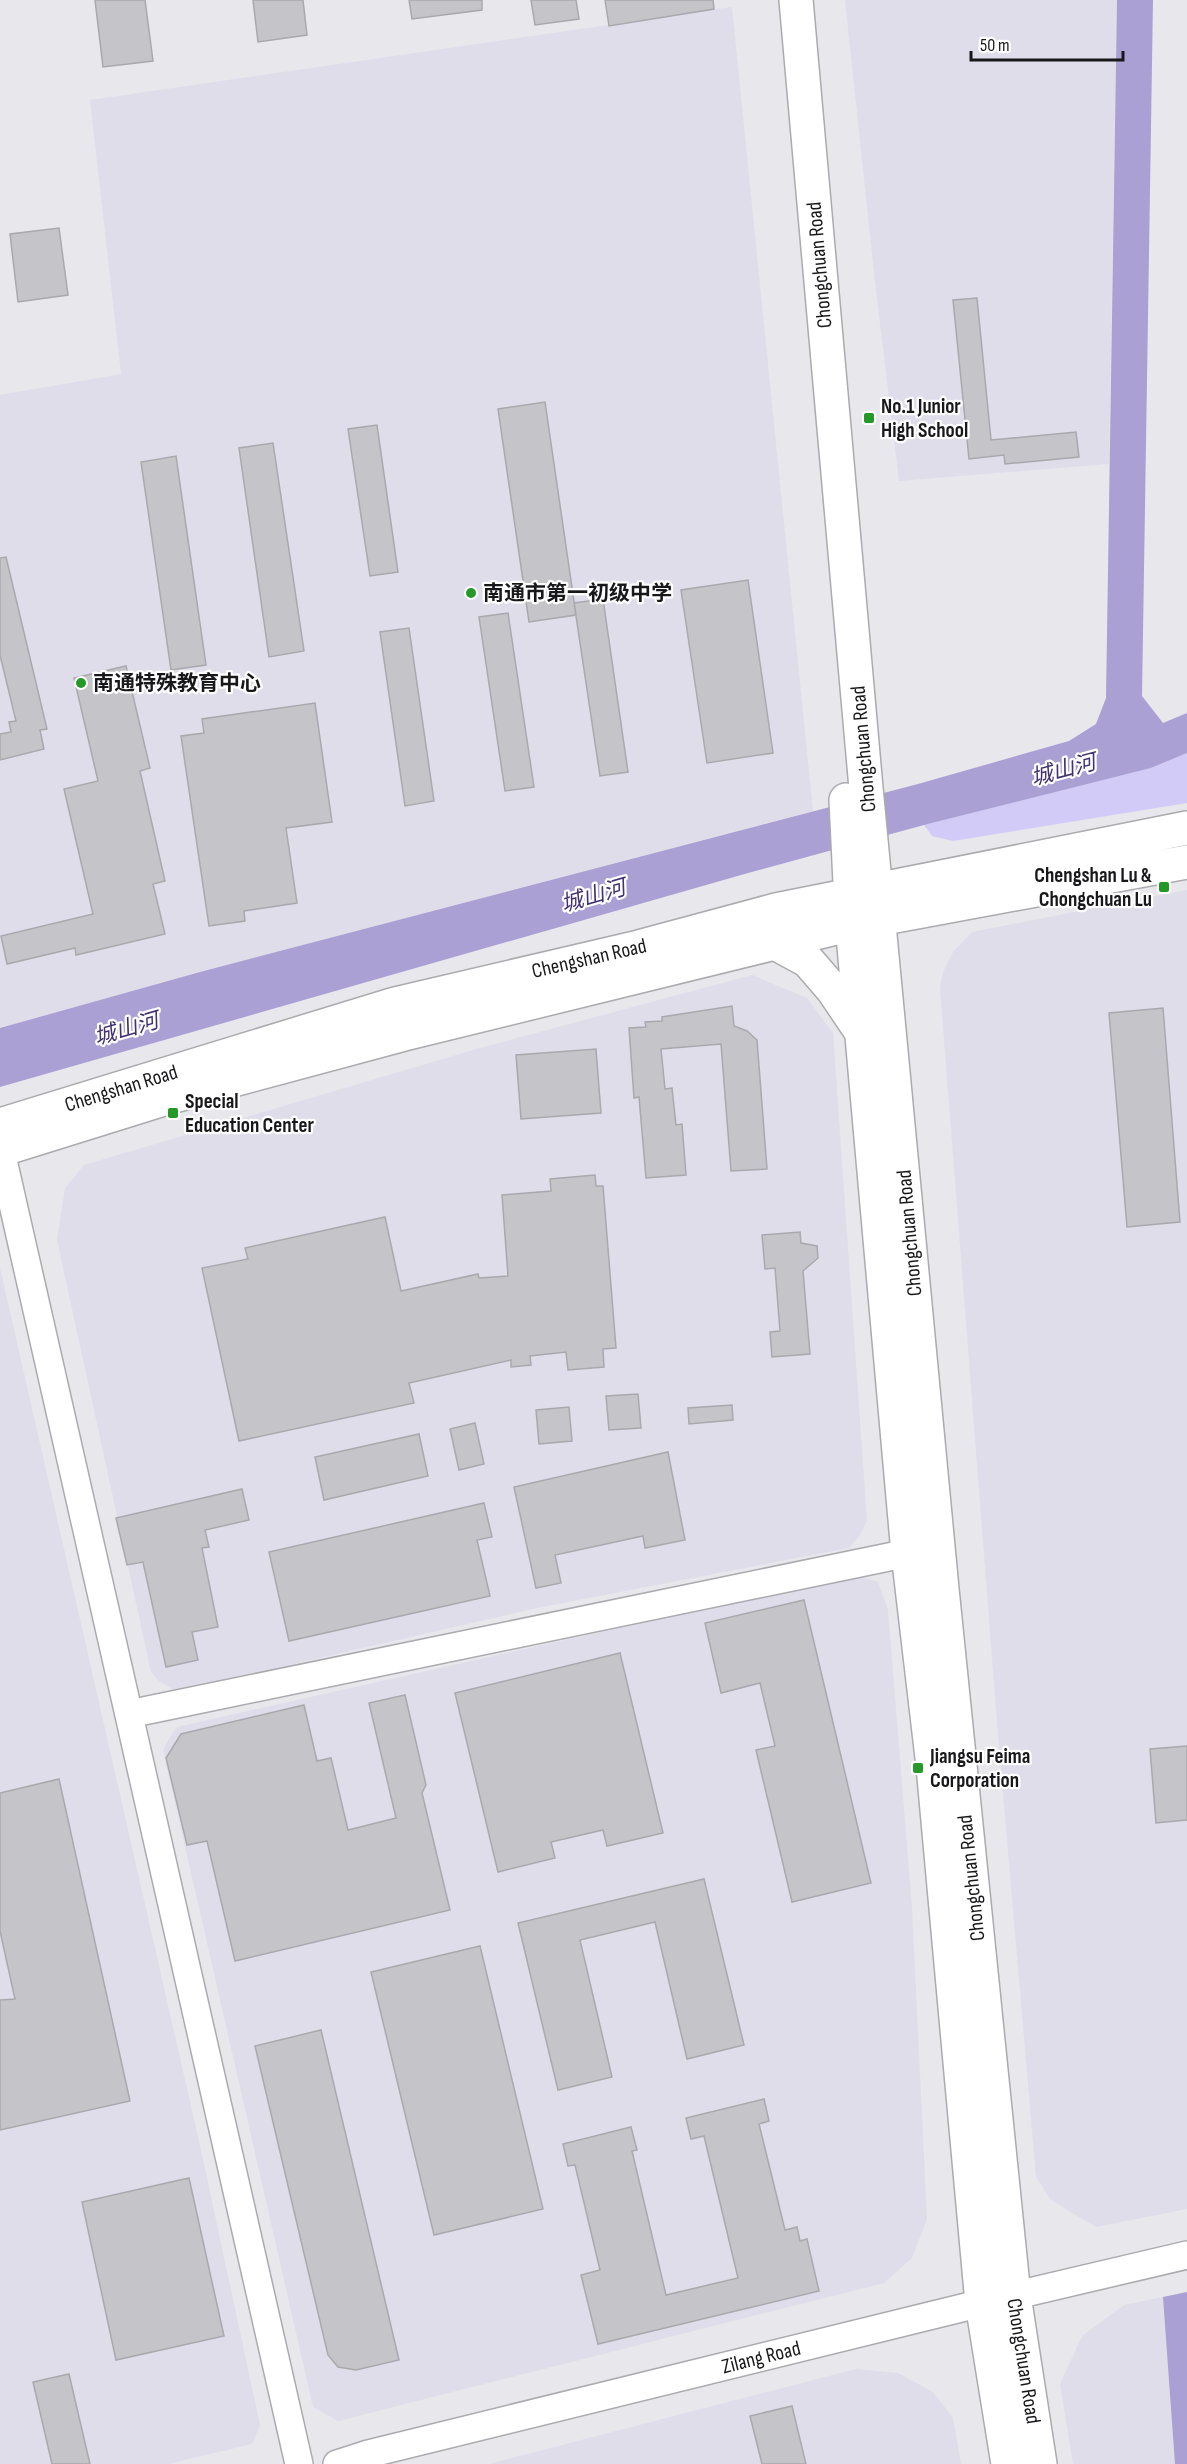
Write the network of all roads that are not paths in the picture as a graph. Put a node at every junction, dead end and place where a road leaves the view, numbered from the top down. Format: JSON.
{"nodes":[{"id":1,"x":774,"y":0,"type":"edge"},
{"id":2,"x":796,"y":0,"type":"edge"},
{"id":3,"x":855,"y":779,"type":"junction"},
{"id":4,"x":1187,"y":828,"type":"edge"},
{"id":5,"x":1187,"y":862,"type":"edge"},
{"id":6,"x":863,"y":893,"type":"junction"},
{"id":7,"x":775,"y":943,"type":"junction"},
{"id":8,"x":862,"y":1033,"type":"junction"},
{"id":9,"x":0,"y":1125,"type":"edge"},
{"id":10,"x":0,"y":1149,"type":"edge"},
{"id":11,"x":908,"y":1553,"type":"junction"},
{"id":12,"x":129,"y":1714,"type":"junction"},
{"id":13,"x":1187,"y":2255,"type":"edge"},
{"id":14,"x":1014,"y":2296,"type":"junction"},
{"id":15,"x":982,"y":2303,"type":"junction"},
{"id":16,"x":299,"y":2464,"type":"edge"},
{"id":17,"x":337,"y":2464,"type":"edge"},
{"id":18,"x":1008,"y":2464,"type":"edge"},
{"id":19,"x":1040,"y":2464,"type":"edge"}],
"edges":[{"from":1,"to":3,"type":"main road","name":"Chongchuan Road"},
{"from":2,"to":3,"type":"main road","name":"Chongchuan Road"},
{"from":3,"to":6,"type":"main road","name":"Chongchuan Road"},
{"from":4,"to":6,"type":"main road","name":"Chengshan Road"},
{"from":5,"to":6,"type":"main road","name":"Chengshan Road"},
{"from":6,"to":7,"type":"main road","name":"Chengshan Road"},
{"from":6,"to":8,"type":"main road","name":"Chongchuan Road"},
{"from":6,"to":9,"type":"main road","name":"Chengshan Road"},
{"from":6,"to":14,"type":"main road","name":"Chongchuan Road"},
{"from":7,"to":8,"type":"main road"},
{"from":7,"to":10,"type":"main road","name":"Chengshan Road"},
{"from":8,"to":11,"type":"main road","name":"Chongchuan Road"},
{"from":10,"to":12,"type":"street"},
{"from":11,"to":12,"type":"street"},
{"from":11,"to":15,"type":"main road","name":"Chongchuan Road"},
{"from":12,"to":16,"type":"street"},
{"from":13,"to":14,"type":"street","name":"Zilang Road"},
{"from":14,"to":15,"type":"street","name":"Zilang Road"},
{"from":14,"to":19,"type":"main road","name":"Chongchuan Road"},
{"from":15,"to":17,"type":"street","name":"Zilang Road"},
{"from":15,"to":18,"type":"main road","name":"Chongchuan Road"}]}
